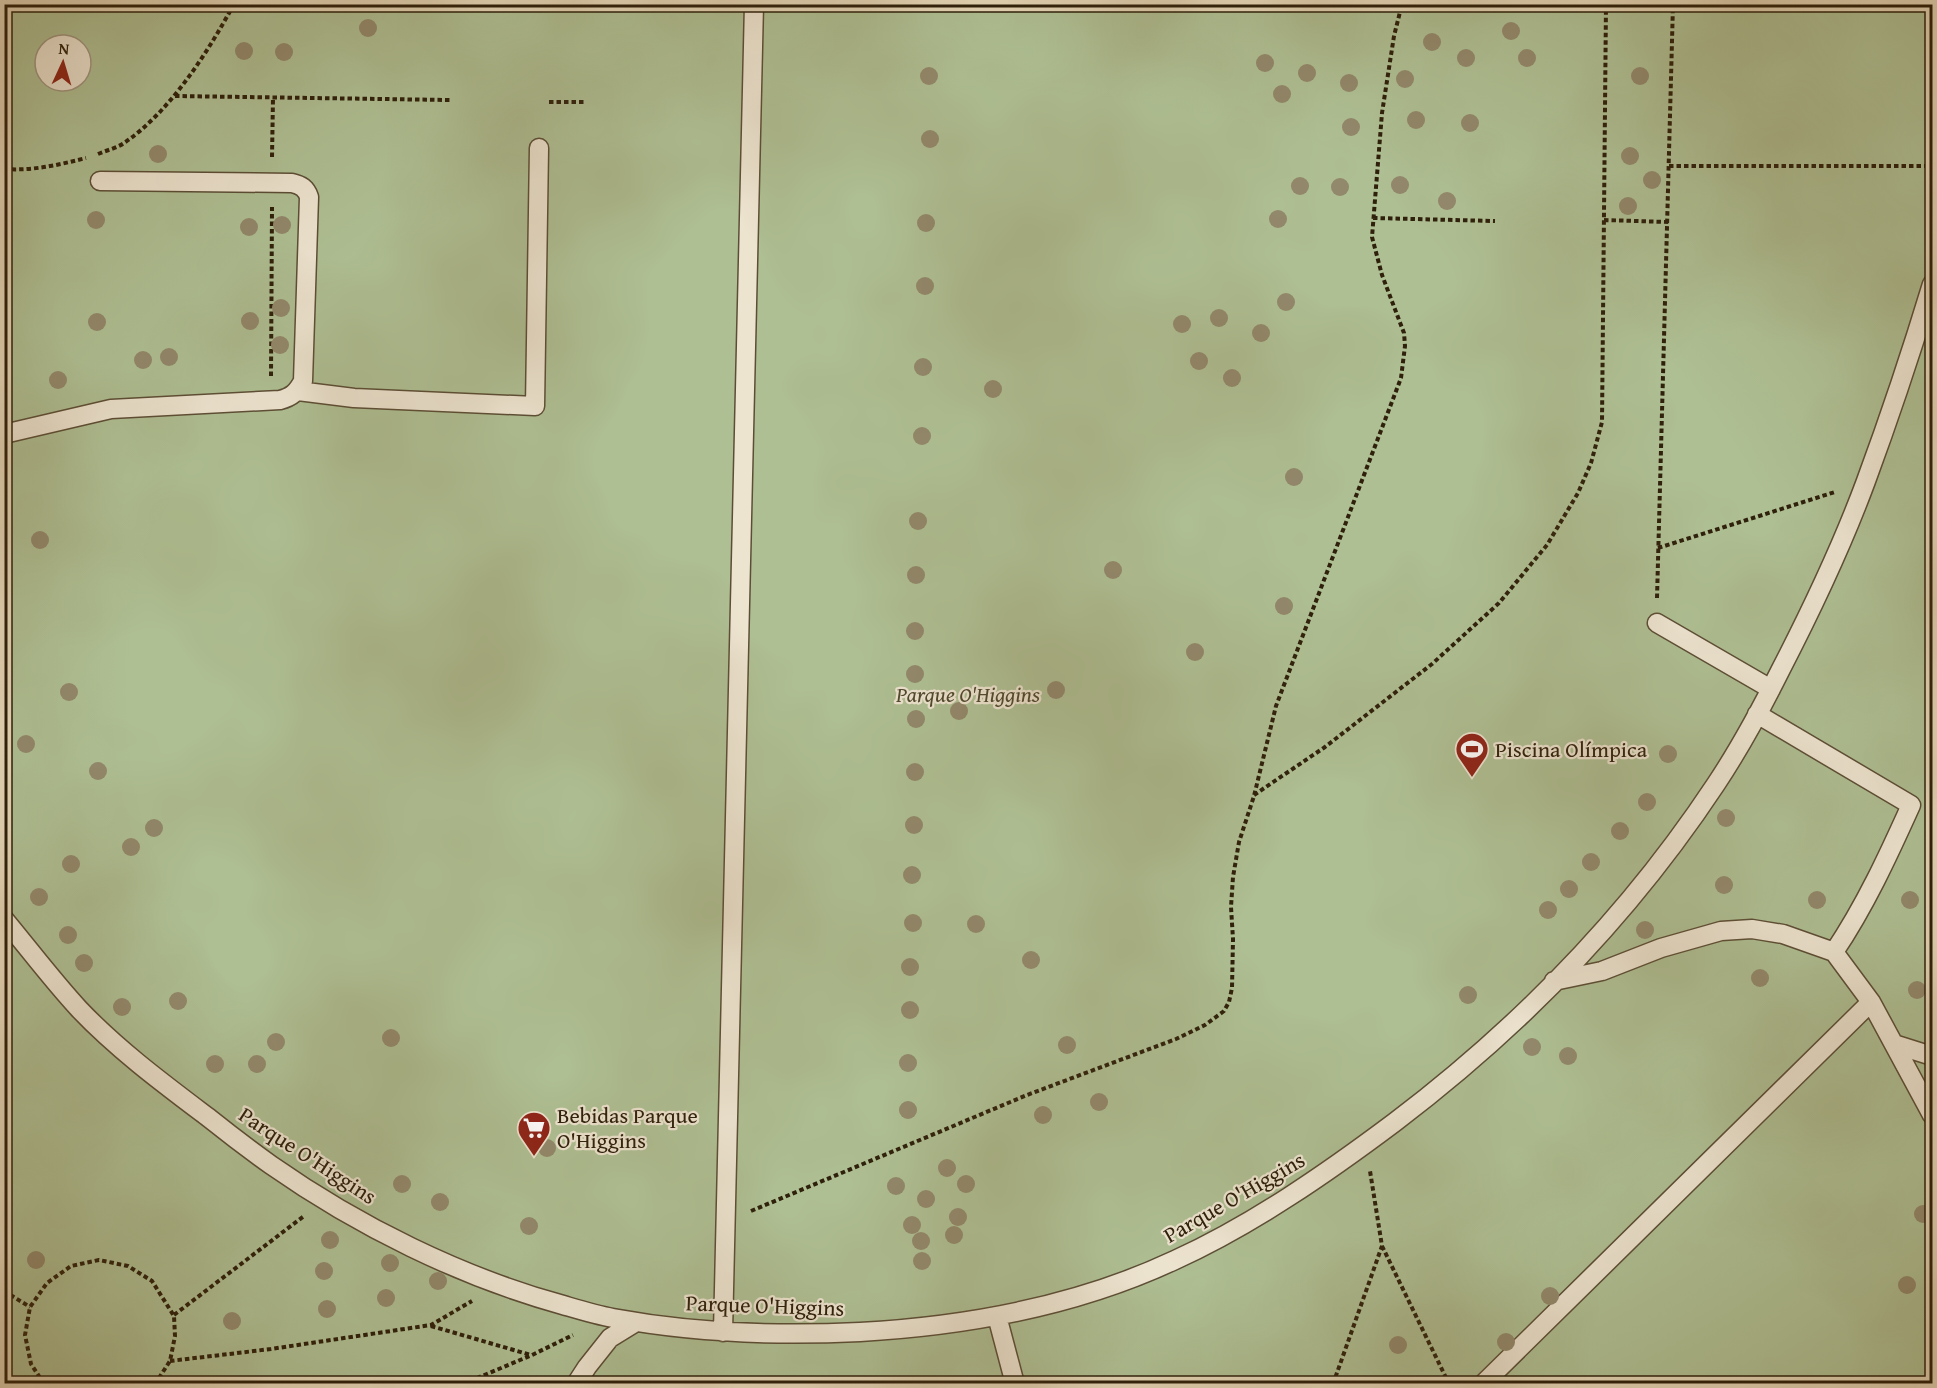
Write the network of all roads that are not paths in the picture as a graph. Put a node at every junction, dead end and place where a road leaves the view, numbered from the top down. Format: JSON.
{"nodes":[{"id":1,"x":754,"y":4,"type":"edge"},
{"id":2,"x":539,"y":148,"type":"dead end"},
{"id":3,"x":100,"y":181,"type":"dead end"},
{"id":4,"x":1932,"y":284,"type":"edge"},
{"id":5,"x":298,"y":391,"type":"junction"},
{"id":6,"x":4,"y":434,"type":"edge"},
{"id":7,"x":1657,"y":622,"type":"road end"},
{"id":8,"x":1771,"y":689,"type":"junction"},
{"id":9,"x":1757,"y":714,"type":"junction"},
{"id":10,"x":4,"y":919,"type":"edge"},
{"id":11,"x":1834,"y":952,"type":"junction"},
{"id":12,"x":1554,"y":981,"type":"junction"},
{"id":13,"x":1871,"y":1002,"type":"junction"},
{"id":14,"x":1894,"y":1044,"type":"junction"},
{"id":15,"x":1932,"y":1056,"type":"edge"},
{"id":16,"x":1932,"y":1115,"type":"edge"},
{"id":17,"x":997,"y":1316,"type":"junction"},
{"id":18,"x":636,"y":1322,"type":"junction"},
{"id":19,"x":723,"y":1332,"type":"junction"},
{"id":20,"x":576,"y":1383,"type":"edge"},
{"id":21,"x":1015,"y":1383,"type":"edge"},
{"id":22,"x":1483,"y":1383,"type":"edge"}],
"edges":[{"from":1,"to":19,"type":"lane"},
{"from":2,"to":5,"type":"lane"},
{"from":3,"to":5,"type":"lane"},
{"from":4,"to":8,"type":"lane","name":"Parque O'Higgins"},
{"from":5,"to":6,"type":"lane"},
{"from":7,"to":8,"type":"lane"},
{"from":8,"to":9,"type":"lane","name":"Parque O'Higgins"},
{"from":9,"to":11,"type":"lane"},
{"from":9,"to":12,"type":"lane","name":"Parque O'Higgins"},
{"from":10,"to":18,"type":"lane","name":"Parque O'Higgins"},
{"from":11,"to":12,"type":"lane"},
{"from":11,"to":13,"type":"lane"},
{"from":12,"to":17,"type":"lane","name":"Parque O'Higgins"},
{"from":13,"to":14,"type":"lane"},
{"from":13,"to":22,"type":"lane"},
{"from":14,"to":15,"type":"lane"},
{"from":14,"to":16,"type":"lane"},
{"from":17,"to":19,"type":"lane","name":"Parque O'Higgins"},
{"from":17,"to":21,"type":"lane"},
{"from":18,"to":19,"type":"lane","name":"Parque O'Higgins"},
{"from":18,"to":20,"type":"lane"}]}
